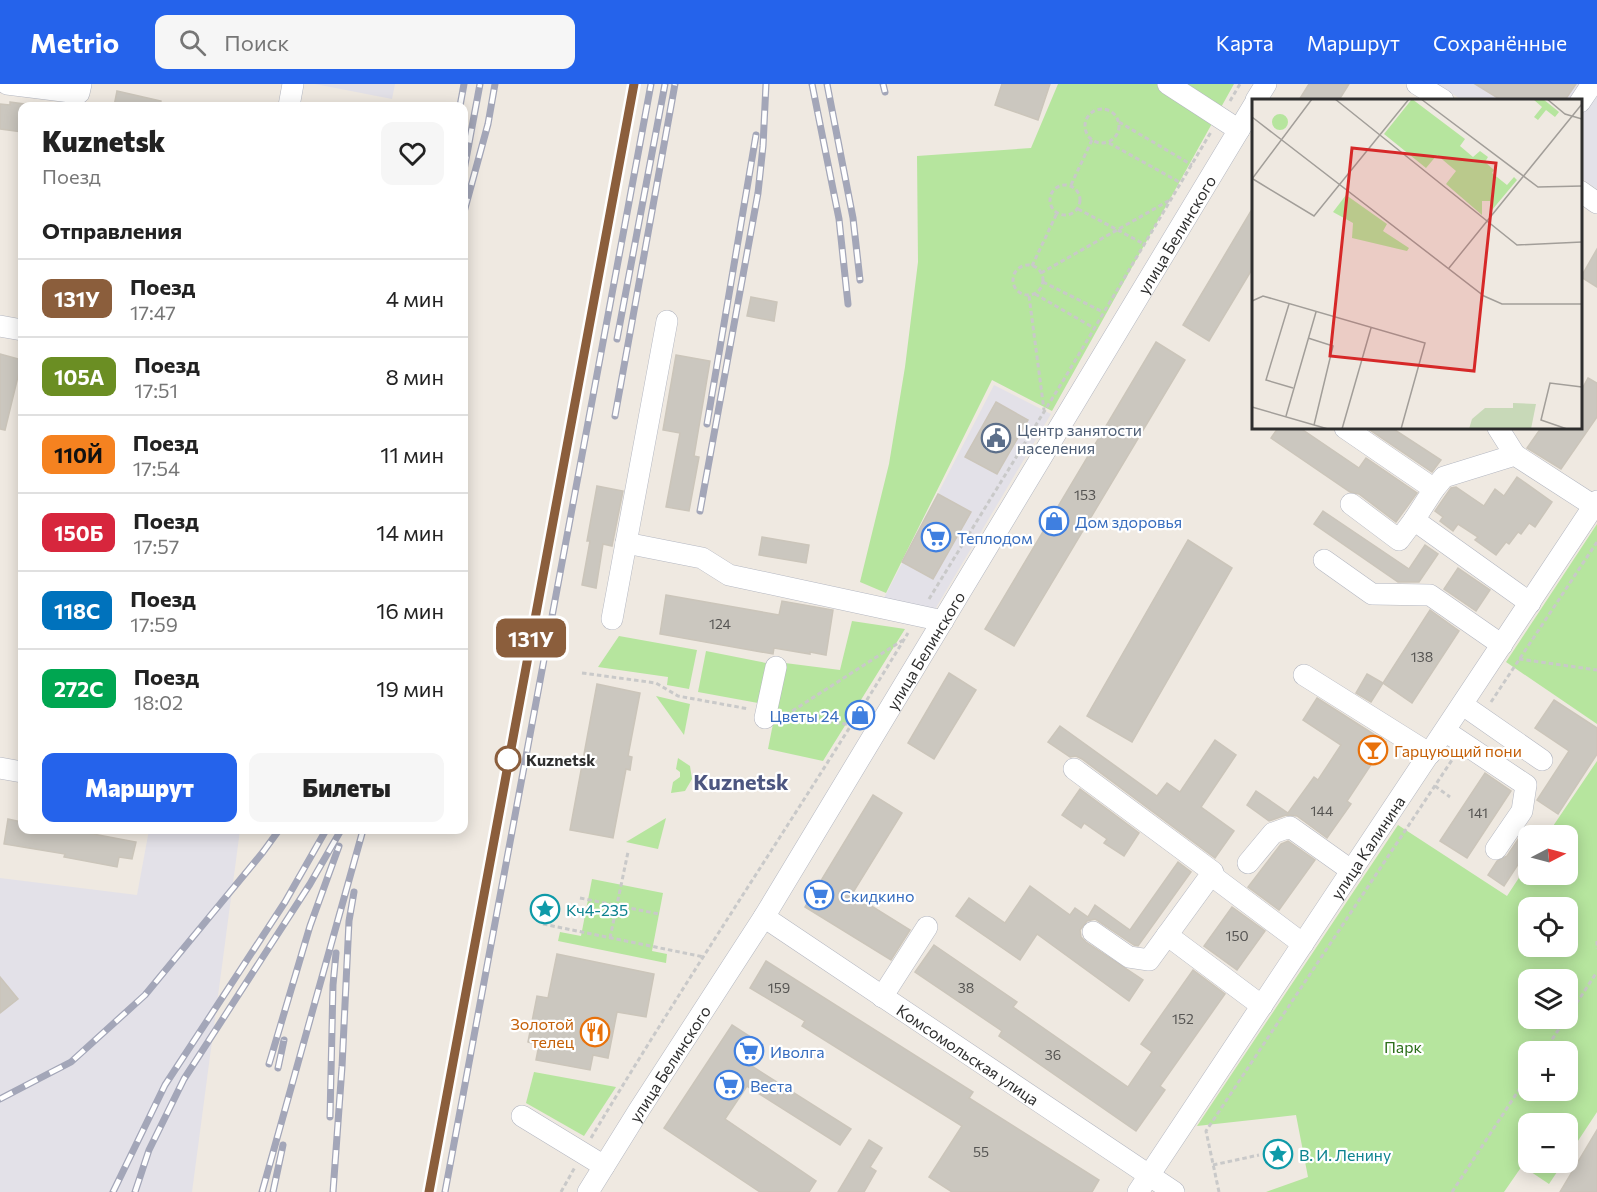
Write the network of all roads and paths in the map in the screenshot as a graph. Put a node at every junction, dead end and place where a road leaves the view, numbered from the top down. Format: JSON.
{"nodes":[{"id":1,"x":7,"y":84,"type":"edge"},
{"id":2,"x":81,"y":84,"type":"edge"},
{"id":3,"x":293,"y":84,"type":"edge"},
{"id":4,"x":1168,"y":84,"type":"edge"},
{"id":5,"x":1240,"y":84,"type":"edge"},
{"id":6,"x":1266,"y":84,"type":"edge"},
{"id":7,"x":1417,"y":84,"type":"edge"},
{"id":8,"x":1592,"y":84,"type":"edge"},
{"id":9,"x":1257,"y":99,"type":"edge"},
{"id":10,"x":1441,"y":99,"type":"edge"},
{"id":11,"x":1582,"y":100,"type":"edge"},
{"id":12,"x":290,"y":102,"type":"edge"},
{"id":13,"x":1252,"y":108,"type":"edge"},
{"id":14,"x":1220,"y":117,"type":"junction"},
{"id":15,"x":1119,"y":122,"type":"junction"},
{"id":16,"x":1239,"y":130,"type":"junction"},
{"id":17,"x":1092,"y":140,"type":"junction"},
{"id":18,"x":1108,"y":142,"type":"junction"},
{"id":19,"x":1192,"y":165,"type":"junction"},
{"id":20,"x":1181,"y":183,"type":"junction"},
{"id":21,"x":1070,"y":185,"type":"junction"},
{"id":22,"x":1582,"y":192,"type":"edge"},
{"id":23,"x":1171,"y":200,"type":"junction"},
{"id":24,"x":1597,"y":202,"type":"edge"},
{"id":25,"x":1078,"y":209,"type":"junction"},
{"id":26,"x":1057,"y":213,"type":"junction"},
{"id":27,"x":1118,"y":230,"type":"junction"},
{"id":28,"x":1144,"y":244,"type":"junction"},
{"id":29,"x":1032,"y":266,"type":"junction"},
{"id":30,"x":1041,"y":273,"type":"junction"},
{"id":31,"x":1043,"y":282,"type":"junction"},
{"id":32,"x":1035,"y":294,"type":"junction"},
{"id":33,"x":1029,"y":296,"type":"junction"},
{"id":34,"x":1104,"y":312,"type":"junction"},
{"id":35,"x":667,"y":321,"type":"dead end"},
{"id":36,"x":0,"y":326,"type":"edge"},
{"id":37,"x":1094,"y":328,"type":"junction"},
{"id":38,"x":18,"y":329,"type":"edge"},
{"id":39,"x":1044,"y":412,"type":"junction"},
{"id":40,"x":1346,"y":429,"type":"edge"},
{"id":41,"x":1499,"y":429,"type":"edge"},
{"id":42,"x":1515,"y":455,"type":"junction"},
{"id":43,"x":1434,"y":489,"type":"junction"},
{"id":44,"x":1351,"y":504,"type":"dead end"},
{"id":45,"x":1595,"y":504,"type":"edge"},
{"id":46,"x":1414,"y":519,"type":"junction"},
{"id":47,"x":1597,"y":542,"type":"edge"},
{"id":48,"x":626,"y":543,"type":"junction"},
{"id":49,"x":1324,"y":560,"type":"dead end"},
{"id":50,"x":1530,"y":603,"type":"junction"},
{"id":51,"x":919,"y":616,"type":"junction"},
{"id":52,"x":612,"y":619,"type":"dead end"},
{"id":53,"x":943,"y":621,"type":"junction"},
{"id":54,"x":905,"y":639,"type":"junction"},
{"id":55,"x":1502,"y":645,"type":"junction"},
{"id":56,"x":1519,"y":659,"type":"junction"},
{"id":57,"x":776,"y":667,"type":"dead end"},
{"id":58,"x":1597,"y":670,"type":"edge"},
{"id":59,"x":582,"y":673,"type":"dead end"},
{"id":60,"x":1304,"y":675,"type":"dead end"},
{"id":61,"x":1462,"y":705,"type":"junction"},
{"id":62,"x":772,"y":715,"type":"junction"},
{"id":63,"x":1481,"y":717,"type":"junction"},
{"id":64,"x":852,"y":725,"type":"junction"},
{"id":65,"x":1445,"y":731,"type":"junction"},
{"id":66,"x":1463,"y":743,"type":"junction"},
{"id":67,"x":1430,"y":754,"type":"junction"},
{"id":68,"x":1542,"y":760,"type":"dead end"},
{"id":69,"x":0,"y":768,"type":"edge"},
{"id":70,"x":1074,"y":769,"type":"dead end"},
{"id":71,"x":18,"y":771,"type":"edge"},
{"id":72,"x":1435,"y":786,"type":"junction"},
{"id":73,"x":1450,"y":797,"type":"dead end"},
{"id":74,"x":1496,"y":849,"type":"dead end"},
{"id":75,"x":628,"y":852,"type":"dead end"},
{"id":76,"x":1248,"y":863,"type":"dead end"},
{"id":77,"x":1352,"y":871,"type":"junction"},
{"id":78,"x":1211,"y":875,"type":"junction"},
{"id":79,"x":580,"y":898,"type":"dead end"},
{"id":80,"x":617,"y":906,"type":"junction"},
{"id":81,"x":659,"y":914,"type":"dead end"},
{"id":82,"x":764,"y":917,"type":"junction"},
{"id":83,"x":543,"y":924,"type":"dead end"},
{"id":84,"x":927,"y":927,"type":"dead end"},
{"id":85,"x":1093,"y":932,"type":"dead end"},
{"id":86,"x":1167,"y":935,"type":"junction"},
{"id":87,"x":610,"y":938,"type":"junction"},
{"id":88,"x":1597,"y":941,"type":"edge"},
{"id":89,"x":1303,"y":944,"type":"junction"},
{"id":90,"x":1597,"y":949,"type":"edge"},
{"id":91,"x":704,"y":957,"type":"junction"},
{"id":92,"x":1597,"y":972,"type":"edge"},
{"id":93,"x":882,"y":997,"type":"junction"},
{"id":94,"x":1578,"y":1000,"type":"edge"},
{"id":95,"x":1262,"y":1006,"type":"junction"},
{"id":96,"x":1518,"y":1091,"type":"edge"},
{"id":97,"x":522,"y":1116,"type":"dead end"},
{"id":98,"x":583,"y":1153,"type":"junction"},
{"id":99,"x":1258,"y":1155,"type":"dead end"},
{"id":100,"x":1214,"y":1165,"type":"junction"},
{"id":101,"x":604,"y":1166,"type":"junction"},
{"id":102,"x":1143,"y":1184,"type":"edge"},
{"id":103,"x":561,"y":1192,"type":"edge"},
{"id":104,"x":588,"y":1192,"type":"edge"},
{"id":105,"x":1173,"y":1192,"type":"edge"},
{"id":106,"x":1219,"y":1192,"type":"edge"},
{"id":107,"x":1452,"y":1192,"type":"edge"}],
"edges":[{"from":1,"to":2,"type":"street"},
{"from":3,"to":12,"type":"street"},
{"from":4,"to":14,"type":"street"},
{"from":5,"to":14,"type":"path"},
{"from":6,"to":9,"type":"street"},
{"from":7,"to":10,"type":"street"},
{"from":8,"to":11,"type":"street"},
{"from":13,"to":16,"type":"street","name":"улица Белинского"},
{"from":14,"to":16,"type":"street"},
{"from":14,"to":19,"type":"path"},
{"from":15,"to":17,"type":"path"},
{"from":15,"to":18,"type":"path"},
{"from":15,"to":19,"type":"path"},
{"from":16,"to":53,"type":"street","name":"улица Белинского"},
{"from":17,"to":18,"type":"path"},
{"from":17,"to":21,"type":"path"},
{"from":18,"to":20,"type":"path"},
{"from":19,"to":20,"type":"path"},
{"from":20,"to":23,"type":"path"},
{"from":21,"to":25,"type":"path"},
{"from":21,"to":26,"type":"path"},
{"from":22,"to":24,"type":"street"},
{"from":23,"to":27,"type":"path"},
{"from":23,"to":28,"type":"path"},
{"from":25,"to":26,"type":"path"},
{"from":25,"to":27,"type":"path"},
{"from":26,"to":29,"type":"path"},
{"from":27,"to":28,"type":"path"},
{"from":27,"to":30,"type":"path"},
{"from":28,"to":34,"type":"path"},
{"from":29,"to":30,"type":"path"},
{"from":29,"to":33,"type":"path"},
{"from":30,"to":31,"type":"path"},
{"from":31,"to":32,"type":"path"},
{"from":31,"to":34,"type":"path"},
{"from":32,"to":33,"type":"path"},
{"from":32,"to":37,"type":"path"},
{"from":33,"to":39,"type":"path"},
{"from":34,"to":37,"type":"path"},
{"from":35,"to":48,"type":"street"},
{"from":36,"to":38,"type":"street"},
{"from":37,"to":39,"type":"path"},
{"from":39,"to":51,"type":"path"},
{"from":40,"to":43,"type":"street"},
{"from":41,"to":42,"type":"street"},
{"from":42,"to":43,"type":"street"},
{"from":42,"to":45,"type":"street"},
{"from":43,"to":46,"type":"street"},
{"from":44,"to":46,"type":"street"},
{"from":45,"to":50,"type":"street","name":"улица Калинина"},
{"from":46,"to":50,"type":"street"},
{"from":47,"to":56,"type":"path"},
{"from":48,"to":51,"type":"street"},
{"from":48,"to":52,"type":"street"},
{"from":49,"to":55,"type":"street"},
{"from":50,"to":55,"type":"street","name":"улица Калинина"},
{"from":51,"to":53,"type":"street"},
{"from":51,"to":54,"type":"path"},
{"from":53,"to":82,"type":"street","name":"улица Белинского"},
{"from":54,"to":62,"type":"path"},
{"from":54,"to":64,"type":"path"},
{"from":55,"to":61,"type":"street","name":"улица Калинина"},
{"from":56,"to":58,"type":"path"},
{"from":56,"to":63,"type":"path"},
{"from":57,"to":62,"type":"street"},
{"from":59,"to":62,"type":"path"},
{"from":60,"to":67,"type":"street"},
{"from":61,"to":63,"type":"street"},
{"from":61,"to":65,"type":"street","name":"улица Калинина"},
{"from":62,"to":64,"type":"path"},
{"from":63,"to":68,"type":"street"},
{"from":64,"to":91,"type":"path"},
{"from":65,"to":66,"type":"street"},
{"from":65,"to":67,"type":"street","name":"улица Калинина"},
{"from":66,"to":72,"type":"path"},
{"from":66,"to":74,"type":"street"},
{"from":67,"to":77,"type":"street","name":"улица Калинина"},
{"from":69,"to":71,"type":"street"},
{"from":70,"to":78,"type":"street"},
{"from":72,"to":73,"type":"path"},
{"from":72,"to":100,"type":"path"},
{"from":75,"to":80,"type":"path"},
{"from":76,"to":77,"type":"street"},
{"from":77,"to":89,"type":"street","name":"улица Калинина"},
{"from":78,"to":86,"type":"street"},
{"from":78,"to":89,"type":"street"},
{"from":79,"to":80,"type":"path"},
{"from":80,"to":81,"type":"path"},
{"from":80,"to":87,"type":"path"},
{"from":82,"to":93,"type":"street","name":"Комсомольская улица"},
{"from":82,"to":101,"type":"street","name":"улица Белинского"},
{"from":83,"to":87,"type":"path"},
{"from":84,"to":93,"type":"street"},
{"from":85,"to":86,"type":"street"},
{"from":86,"to":95,"type":"street"},
{"from":87,"to":91,"type":"path"},
{"from":88,"to":90,"type":"path"},
{"from":89,"to":95,"type":"street","name":"улица Калинина"},
{"from":91,"to":98,"type":"path"},
{"from":92,"to":94,"type":"path"},
{"from":93,"to":102,"type":"street","name":"Комсомольская улица"},
{"from":95,"to":102,"type":"street","name":"улица Калинина"},
{"from":96,"to":107,"type":"path"},
{"from":97,"to":98,"type":"street"},
{"from":98,"to":101,"type":"street"},
{"from":98,"to":103,"type":"path"},
{"from":99,"to":100,"type":"path"},
{"from":100,"to":106,"type":"path"},
{"from":101,"to":104,"type":"street","name":"улица Белинского"},
{"from":102,"to":105,"type":"street","name":"Комсомольская улица"}]}
